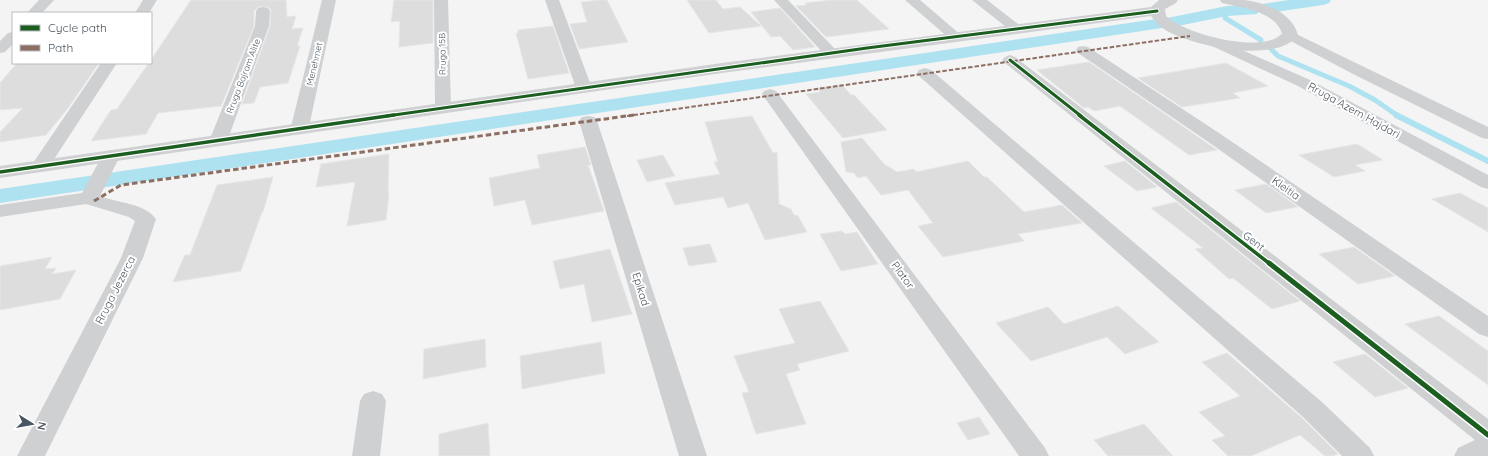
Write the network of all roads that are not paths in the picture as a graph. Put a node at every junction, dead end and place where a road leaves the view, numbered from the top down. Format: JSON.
{"nodes":[{"id":1,"x":47,"y":0,"type":"edge"},
{"id":2,"x":150,"y":0,"type":"edge"},
{"id":3,"x":329,"y":0,"type":"edge"},
{"id":4,"x":441,"y":0,"type":"edge"},
{"id":5,"x":552,"y":0,"type":"edge"},
{"id":6,"x":781,"y":0,"type":"edge"},
{"id":7,"x":912,"y":0,"type":"edge"},
{"id":8,"x":979,"y":0,"type":"edge"},
{"id":9,"x":1227,"y":0,"type":"edge"},
{"id":10,"x":1162,"y":4,"type":"edge"},
{"id":11,"x":263,"y":11,"type":"dead end"},
{"id":12,"x":35,"y":12,"type":"edge"},
{"id":13,"x":143,"y":12,"type":"edge"},
{"id":14,"x":1016,"y":28,"type":"junction"},
{"id":15,"x":1290,"y":35,"type":"junction"},
{"id":16,"x":955,"y":36,"type":"junction"},
{"id":17,"x":12,"y":37,"type":"edge"},
{"id":18,"x":1217,"y":43,"type":"junction"},
{"id":19,"x":0,"y":50,"type":"edge"},
{"id":20,"x":1083,"y":50,"type":"dead end"},
{"id":21,"x":830,"y":52,"type":"junction"},
{"id":22,"x":1010,"y":60,"type":"dead end"},
{"id":23,"x":108,"y":64,"type":"edge"},
{"id":24,"x":925,"y":73,"type":"dead end"},
{"id":25,"x":584,"y":88,"type":"junction"},
{"id":26,"x":770,"y":94,"type":"dead end"},
{"id":27,"x":443,"y":107,"type":"junction"},
{"id":28,"x":588,"y":121,"type":"dead end"},
{"id":29,"x":300,"y":127,"type":"junction"},
{"id":30,"x":1488,"y":134,"type":"edge"},
{"id":31,"x":219,"y":139,"type":"junction"},
{"id":32,"x":111,"y":156,"type":"junction"},
{"id":33,"x":40,"y":166,"type":"junction"},
{"id":34,"x":0,"y":172,"type":"edge"},
{"id":35,"x":1488,"y":183,"type":"edge"},
{"id":36,"x":94,"y":187,"type":"junction"},
{"id":37,"x":0,"y":211,"type":"edge"},
{"id":38,"x":1488,"y":328,"type":"edge"},
{"id":39,"x":373,"y":401,"type":"dead end"},
{"id":40,"x":1488,"y":435,"type":"edge"},
{"id":41,"x":1488,"y":447,"type":"edge"},
{"id":42,"x":31,"y":456,"type":"edge"},
{"id":43,"x":366,"y":456,"type":"edge"},
{"id":44,"x":693,"y":456,"type":"edge"},
{"id":45,"x":1035,"y":456,"type":"edge"},
{"id":46,"x":1360,"y":456,"type":"edge"},
{"id":47,"x":1468,"y":456,"type":"edge"}],
"edges":[{"from":1,"to":12,"type":"street"},
{"from":2,"to":13,"type":"street"},
{"from":3,"to":29,"type":"street","name":"Menehmet"},
{"from":4,"to":27,"type":"street","name":"Rruga 15B"},
{"from":5,"to":25,"type":"street"},
{"from":6,"to":21,"type":"street"},
{"from":7,"to":16,"type":"street"},
{"from":8,"to":14,"type":"street"},
{"from":9,"to":15,"type":"street"},
{"from":10,"to":14,"type":"street"},
{"from":10,"to":18,"type":"street","name":"Rruga Azem Hajdari"},
{"from":11,"to":31,"type":"street","name":"Rruga Bajram Alite"},
{"from":14,"to":16,"type":"street"},
{"from":15,"to":18,"type":"street","name":"Rruga Azem Hajdari"},
{"from":15,"to":30,"type":"street"},
{"from":16,"to":21,"type":"street"},
{"from":17,"to":19,"type":"street"},
{"from":18,"to":35,"type":"street","name":"Rruga Azem Hajdari"},
{"from":20,"to":38,"type":"street","name":"Kleitia"},
{"from":21,"to":25,"type":"street"},
{"from":22,"to":40,"type":"street","name":"Gent"},
{"from":23,"to":33,"type":"street"},
{"from":24,"to":46,"type":"street"},
{"from":25,"to":27,"type":"street"},
{"from":26,"to":45,"type":"street","name":"Plator"},
{"from":27,"to":29,"type":"street"},
{"from":28,"to":44,"type":"street","name":"Epikad"},
{"from":29,"to":31,"type":"street"},
{"from":31,"to":32,"type":"street"},
{"from":32,"to":33,"type":"street"},
{"from":32,"to":36,"type":"street"},
{"from":33,"to":34,"type":"street"},
{"from":36,"to":37,"type":"street"},
{"from":36,"to":42,"type":"street","name":"Rruga Jezerca"},
{"from":39,"to":43,"type":"street"},
{"from":41,"to":47,"type":"street"}]}
